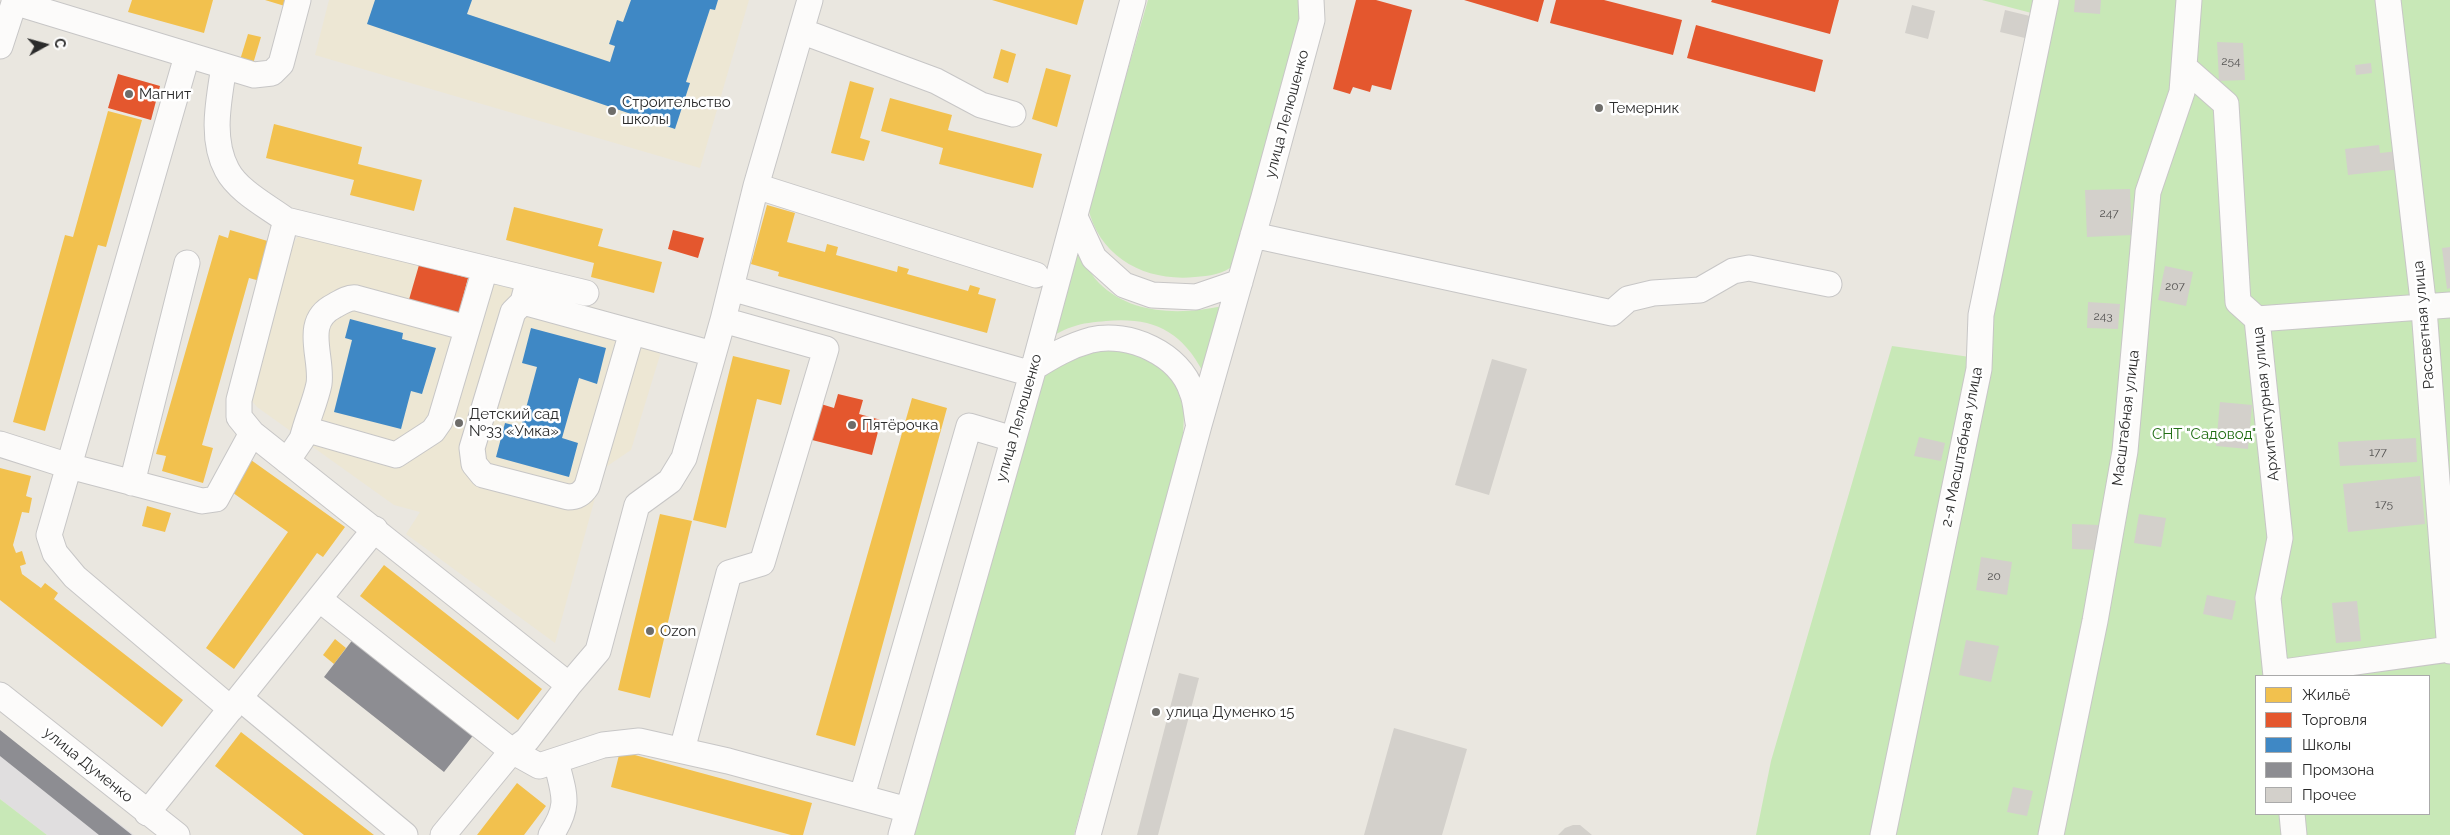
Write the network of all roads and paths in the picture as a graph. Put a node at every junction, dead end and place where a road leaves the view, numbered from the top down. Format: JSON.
{"nodes":[{"id":1,"x":298,"y":0,"type":"edge"},
{"id":2,"x":810,"y":0,"type":"edge"},
{"id":3,"x":1133,"y":0,"type":"edge"},
{"id":4,"x":1311,"y":0,"type":"edge"},
{"id":5,"x":2046,"y":0,"type":"edge"},
{"id":6,"x":2189,"y":0,"type":"edge"},
{"id":7,"x":2388,"y":0,"type":"edge"},
{"id":8,"x":14,"y":1,"type":"edge"},
{"id":9,"x":75,"y":10,"type":"edge"},
{"id":10,"x":801,"y":31,"type":"junction"},
{"id":11,"x":0,"y":46,"type":"edge"},
{"id":12,"x":187,"y":56,"type":"junction"},
{"id":13,"x":224,"y":66,"type":"junction"},
{"id":14,"x":2184,"y":68,"type":"junction"},
{"id":15,"x":1013,"y":114,"type":"dead end"},
{"id":16,"x":756,"y":186,"type":"junction"},
{"id":17,"x":1075,"y":217,"type":"junction"},
{"id":18,"x":286,"y":220,"type":"junction"},
{"id":19,"x":1253,"y":235,"type":"junction"},
{"id":20,"x":187,"y":263,"type":"dead end"},
{"id":21,"x":485,"y":268,"type":"junction"},
{"id":22,"x":1036,"y":275,"type":"dead end"},
{"id":23,"x":1240,"y":282,"type":"junction"},
{"id":24,"x":1829,"y":284,"type":"dead end"},
{"id":25,"x":731,"y":288,"type":"junction"},
{"id":26,"x":526,"y":291,"type":"junction"},
{"id":27,"x":586,"y":293,"type":"dead end"},
{"id":28,"x":2450,"y":305,"type":"edge"},
{"id":29,"x":2424,"y":309,"type":"junction"},
{"id":30,"x":2257,"y":319,"type":"junction"},
{"id":31,"x":723,"y":320,"type":"junction"},
{"id":32,"x":467,"y":328,"type":"junction"},
{"id":33,"x":632,"y":332,"type":"junction"},
{"id":34,"x":714,"y":354,"type":"junction"},
{"id":35,"x":1032,"y":371,"type":"junction"},
{"id":36,"x":1199,"y":425,"type":"junction"},
{"id":37,"x":305,"y":429,"type":"junction"},
{"id":38,"x":252,"y":433,"type":"junction"},
{"id":39,"x":1013,"y":439,"type":"junction"},
{"id":40,"x":0,"y":444,"type":"edge"},
{"id":41,"x":287,"y":461,"type":"junction"},
{"id":42,"x":69,"y":466,"type":"junction"},
{"id":43,"x":132,"y":483,"type":"junction"},
{"id":44,"x":375,"y":529,"type":"junction"},
{"id":45,"x":319,"y":599,"type":"junction"},
{"id":46,"x":2450,"y":650,"type":"edge"},
{"id":47,"x":2276,"y":675,"type":"edge"},
{"id":48,"x":569,"y":685,"type":"junction"},
{"id":49,"x":0,"y":695,"type":"edge"},
{"id":50,"x":235,"y":703,"type":"junction"},
{"id":51,"x":682,"y":750,"type":"junction"},
{"id":52,"x":512,"y":751,"type":"junction"},
{"id":53,"x":556,"y":761,"type":"junction"},
{"id":54,"x":862,"y":796,"type":"junction"},
{"id":55,"x":908,"y":810,"type":"junction"},
{"id":56,"x":147,"y":813,"type":"junction"},
{"id":57,"x":2292,"y":815,"type":"edge"},
{"id":58,"x":177,"y":835,"type":"edge"},
{"id":59,"x":405,"y":835,"type":"edge"},
{"id":60,"x":442,"y":835,"type":"edge"},
{"id":61,"x":551,"y":835,"type":"edge"},
{"id":62,"x":901,"y":835,"type":"edge"},
{"id":63,"x":1088,"y":835,"type":"edge"},
{"id":64,"x":1883,"y":835,"type":"edge"},
{"id":65,"x":2051,"y":835,"type":"edge"},
{"id":66,"x":2294,"y":835,"type":"edge"}],
"edges":[{"from":1,"to":13,"type":"street"},
{"from":2,"to":10,"type":"street"},
{"from":3,"to":17,"type":"street","name":"улица Лелюшенко"},
{"from":4,"to":19,"type":"street","name":"улица Лелюшенко"},
{"from":5,"to":64,"type":"street","name":"2-я Масштабная улица"},
{"from":6,"to":14,"type":"street","name":"Масштабная улица"},
{"from":7,"to":29,"type":"street","name":"Рассветная улица"},
{"from":8,"to":9,"type":"street"},
{"from":8,"to":11,"type":"street"},
{"from":9,"to":12,"type":"street"},
{"from":10,"to":15,"type":"street"},
{"from":10,"to":16,"type":"street"},
{"from":12,"to":13,"type":"street"},
{"from":12,"to":42,"type":"street"},
{"from":13,"to":18,"type":"street"},
{"from":14,"to":30,"type":"street","name":"Архитектурная улица"},
{"from":14,"to":65,"type":"street","name":"Масштабная улица"},
{"from":16,"to":22,"type":"street"},
{"from":16,"to":25,"type":"street"},
{"from":17,"to":23,"type":"street"},
{"from":17,"to":35,"type":"street","name":"улица Лелюшенко"},
{"from":18,"to":21,"type":"street"},
{"from":18,"to":38,"type":"street"},
{"from":19,"to":23,"type":"street","name":"улица Лелюшенко"},
{"from":19,"to":24,"type":"street"},
{"from":20,"to":43,"type":"street"},
{"from":21,"to":26,"type":"street"},
{"from":21,"to":32,"type":"street"},
{"from":23,"to":36,"type":"street","name":"улица Лелюшенко"},
{"from":25,"to":31,"type":"street"},
{"from":25,"to":35,"type":"street"},
{"from":26,"to":27,"type":"street"},
{"from":26,"to":33,"type":"street"},
{"from":26,"to":33,"type":"street"},
{"from":28,"to":29,"type":"street"},
{"from":29,"to":30,"type":"street"},
{"from":29,"to":46,"type":"street","name":"Рассветная улица"},
{"from":30,"to":47,"type":"street","name":"Архитектурная улица"},
{"from":31,"to":34,"type":"street"},
{"from":31,"to":51,"type":"street"},
{"from":32,"to":37,"type":"street"},
{"from":32,"to":37,"type":"street"},
{"from":33,"to":34,"type":"street"},
{"from":34,"to":48,"type":"street"},
{"from":35,"to":36,"type":"street"},
{"from":35,"to":39,"type":"street","name":"улица Лелюшенко"},
{"from":36,"to":63,"type":"street","name":"улица Лелюшенко"},
{"from":37,"to":41,"type":"street"},
{"from":38,"to":41,"type":"street"},
{"from":38,"to":43,"type":"street"},
{"from":39,"to":54,"type":"street"},
{"from":39,"to":55,"type":"street","name":"улица Лелюшенко"},
{"from":40,"to":42,"type":"street"},
{"from":41,"to":44,"type":"street"},
{"from":42,"to":43,"type":"street"},
{"from":42,"to":50,"type":"street"},
{"from":44,"to":45,"type":"street"},
{"from":44,"to":48,"type":"street"},
{"from":45,"to":50,"type":"street"},
{"from":45,"to":52,"type":"street"},
{"from":46,"to":47,"type":"street"},
{"from":48,"to":52,"type":"street"},
{"from":49,"to":56,"type":"street","name":"улица Думенко"},
{"from":50,"to":56,"type":"street"},
{"from":50,"to":59,"type":"street"},
{"from":51,"to":53,"type":"street"},
{"from":51,"to":54,"type":"street"},
{"from":52,"to":53,"type":"street"},
{"from":52,"to":60,"type":"street"},
{"from":53,"to":61,"type":"street"},
{"from":54,"to":55,"type":"street"},
{"from":55,"to":62,"type":"street","name":"улица Лелюшенко"},
{"from":56,"to":58,"type":"street","name":"улица Думенко"},
{"from":57,"to":66,"type":"street"}]}
